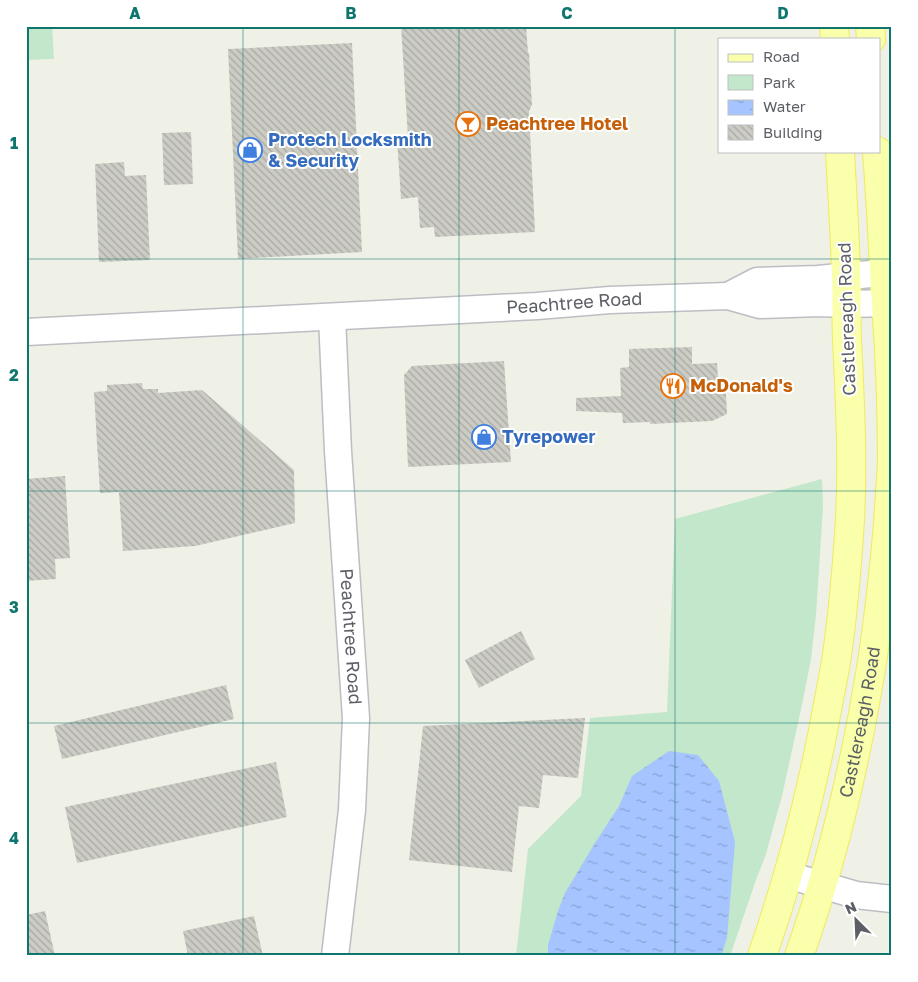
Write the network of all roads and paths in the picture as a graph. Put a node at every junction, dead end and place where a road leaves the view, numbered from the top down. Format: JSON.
{"nodes":[{"id":1,"x":840,"y":152,"type":"edge"},
{"id":2,"x":878,"y":152,"type":"edge"},
{"id":3,"x":888,"y":272,"type":"edge"},
{"id":4,"x":846,"y":276,"type":"junction"},
{"id":5,"x":728,"y":296,"type":"junction"},
{"id":6,"x":889,"y":303,"type":"edge"},
{"id":7,"x":846,"y":304,"type":"junction"},
{"id":8,"x":332,"y":317,"type":"junction"},
{"id":9,"x":26,"y":332,"type":"edge"},
{"id":10,"x":788,"y":875,"type":"junction"},
{"id":11,"x":822,"y":885,"type":"junction"},
{"id":12,"x":892,"y":899,"type":"edge"},
{"id":13,"x":335,"y":956,"type":"edge"},
{"id":14,"x":762,"y":956,"type":"edge"},
{"id":15,"x":799,"y":956,"type":"edge"}],
"edges":[{"from":1,"to":4,"type":"main road","name":"Castlereagh Road"},
{"from":2,"to":3,"type":"main road","name":"Castlereagh Road"},
{"from":3,"to":4,"type":"street","name":"Peachtree Road"},
{"from":3,"to":6,"type":"main road","name":"Castlereagh Road"},
{"from":4,"to":5,"type":"street","name":"Peachtree Road"},
{"from":4,"to":7,"type":"main road","name":"Castlereagh Road"},
{"from":5,"to":7,"type":"street","name":"Peachtree Road"},
{"from":5,"to":8,"type":"street","name":"Peachtree Road"},
{"from":6,"to":7,"type":"street","name":"Peachtree Road"},
{"from":6,"to":11,"type":"main road","name":"Castlereagh Road"},
{"from":7,"to":10,"type":"main road","name":"Castlereagh Road"},
{"from":8,"to":9,"type":"street","name":"Peachtree Road"},
{"from":8,"to":13,"type":"street","name":"Peachtree Road"},
{"from":10,"to":11,"type":"street"},
{"from":10,"to":14,"type":"main road","name":"Castlereagh Road"},
{"from":11,"to":12,"type":"street"},
{"from":11,"to":15,"type":"main road","name":"Castlereagh Road"}]}
